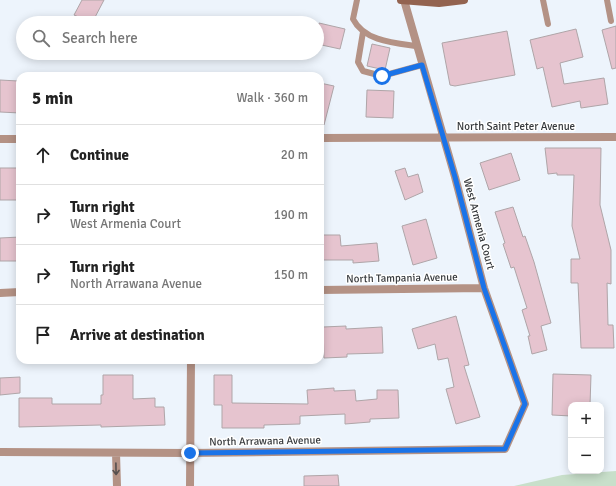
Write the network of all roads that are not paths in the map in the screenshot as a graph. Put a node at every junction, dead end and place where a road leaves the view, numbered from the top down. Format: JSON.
{"nodes":[{"id":1,"x":357,"y":0,"type":"edge"},
{"id":2,"x":403,"y":0,"type":"edge"},
{"id":3,"x":464,"y":0,"type":"edge"},
{"id":4,"x":543,"y":0,"type":"edge"},
{"id":5,"x":607,"y":0,"type":"edge"},
{"id":6,"x":611,"y":21,"type":"dead end"},
{"id":7,"x":548,"y":24,"type":"dead end"},
{"id":8,"x":363,"y":32,"type":"junction"},
{"id":9,"x":416,"y":46,"type":"junction"},
{"id":10,"x":422,"y":65,"type":"junction"},
{"id":11,"x":442,"y":137,"type":"junction"},
{"id":12,"x":616,"y":137,"type":"edge"},
{"id":13,"x":324,"y":138,"type":"edge"},
{"id":14,"x":0,"y":139,"type":"edge"},
{"id":15,"x":16,"y":139,"type":"edge"},
{"id":16,"x":484,"y":288,"type":"junction"},
{"id":17,"x":324,"y":290,"type":"edge"},
{"id":18,"x":16,"y":292,"type":"edge"},
{"id":19,"x":0,"y":293,"type":"edge"},
{"id":20,"x":191,"y":364,"type":"edge"},
{"id":21,"x":505,"y":449,"type":"joint"},
{"id":22,"x":0,"y":452,"type":"edge"},
{"id":23,"x":116,"y":453,"type":"junction"},
{"id":24,"x":190,"y":453,"type":"junction"},
{"id":25,"x":117,"y":486,"type":"edge"},
{"id":26,"x":190,"y":486,"type":"edge"}],
"edges":[{"from":1,"to":8,"type":"lane"},
{"from":2,"to":3,"type":"main road"},
{"from":2,"to":9,"type":"street","name":"West Armenia Court"},
{"from":4,"to":7,"type":"lane"},
{"from":5,"to":6,"type":"lane"},
{"from":8,"to":9,"type":"lane"},
{"from":8,"to":10,"type":"lane"},
{"from":9,"to":10,"type":"street","name":"West Armenia Court"},
{"from":10,"to":11,"type":"street","name":"West Armenia Court"},
{"from":11,"to":12,"type":"street","name":"North Saint Peter Avenue"},
{"from":11,"to":13,"type":"street","name":"North Saint Peter Avenue"},
{"from":11,"to":16,"type":"street","name":"West Armenia Court"},
{"from":14,"to":15,"type":"street"},
{"from":16,"to":17,"type":"street","name":"North Tampania Avenue"},
{"from":16,"to":21,"type":"street","name":"West Armenia Court"},
{"from":18,"to":19,"type":"street"},
{"from":20,"to":24,"type":"street"},
{"from":21,"to":24,"type":"street","name":"North Arrawana Avenue"},
{"from":22,"to":23,"type":"street","name":"North Arrawana Avenue"},
{"from":23,"to":24,"type":"street","name":"North Arrawana Avenue"},
{"from":23,"to":25,"type":"street","one_way":true},
{"from":24,"to":26,"type":"street"}]}
